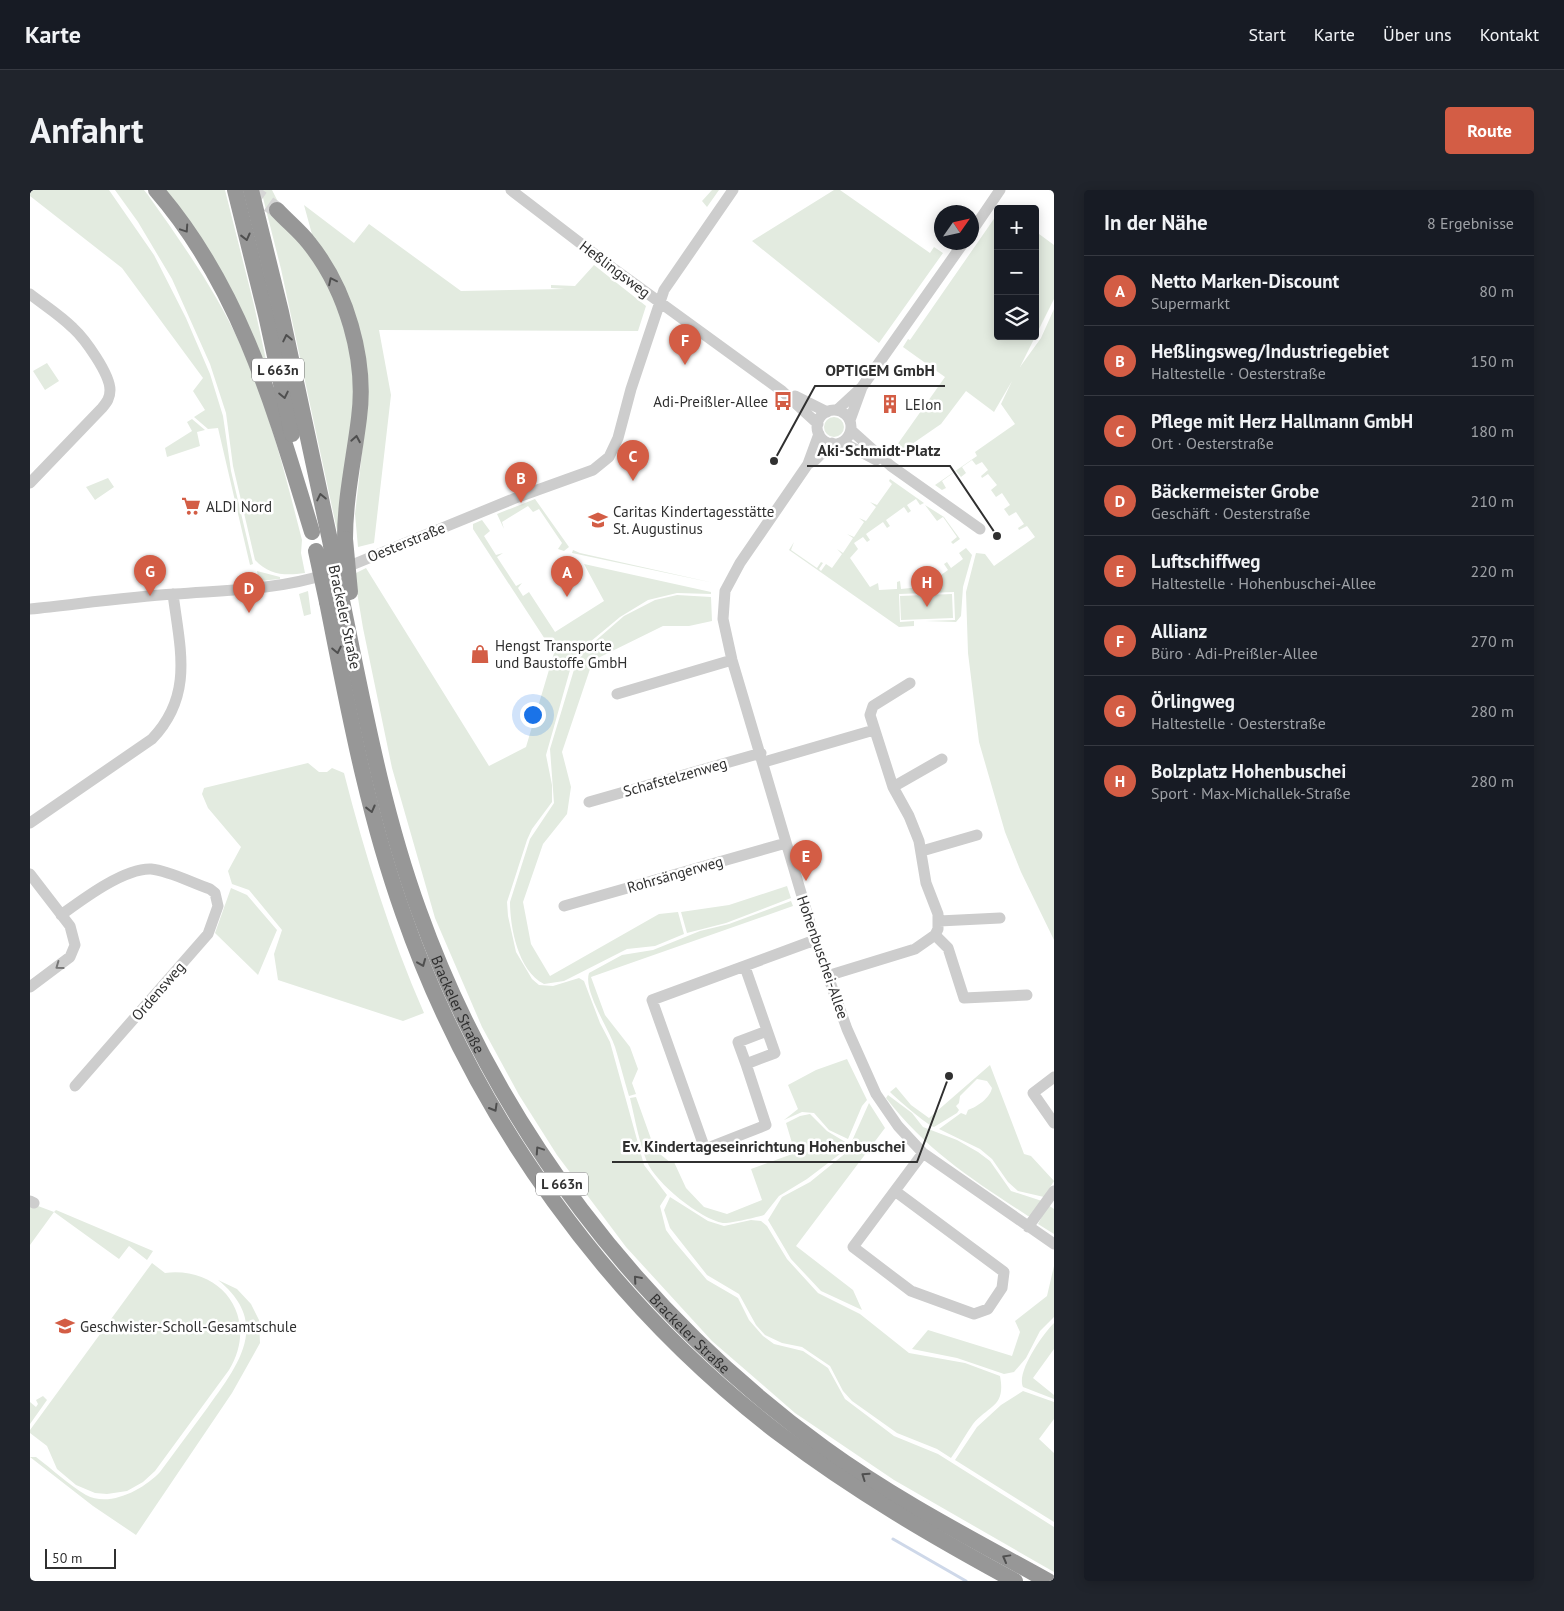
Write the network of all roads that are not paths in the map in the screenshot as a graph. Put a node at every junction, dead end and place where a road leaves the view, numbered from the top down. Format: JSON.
{"nodes":[{"id":1,"x":156,"y":190,"type":"edge"},
{"id":2,"x":235,"y":190,"type":"edge"},
{"id":3,"x":251,"y":190,"type":"edge"},
{"id":4,"x":511,"y":190,"type":"edge"},
{"id":5,"x":733,"y":190,"type":"edge"},
{"id":6,"x":1000,"y":190,"type":"edge"},
{"id":7,"x":277,"y":210,"type":"tunnel mouth"},
{"id":8,"x":979,"y":221,"type":"edge"},
{"id":9,"x":958,"y":250,"type":"edge"},
{"id":10,"x":30,"y":294,"type":"edge"},
{"id":11,"x":660,"y":302,"type":"junction"},
{"id":12,"x":862,"y":387,"type":"junction"},
{"id":13,"x":782,"y":391,"type":"junction"},
{"id":14,"x":832,"y":411,"type":"junction"},
{"id":15,"x":850,"y":425,"type":"junction"},
{"id":16,"x":819,"y":429,"type":"junction"},
{"id":17,"x":837,"y":442,"type":"junction"},
{"id":18,"x":808,"y":464,"type":"junction"},
{"id":19,"x":891,"y":466,"type":"junction"},
{"id":20,"x":30,"y":483,"type":"edge"},
{"id":21,"x":980,"y":529,"type":"dead end"},
{"id":22,"x":312,"y":532,"type":"junction"},
{"id":23,"x":330,"y":545,"type":"junction"},
{"id":24,"x":172,"y":594,"type":"junction"},
{"id":25,"x":339,"y":597,"type":"junction"},
{"id":26,"x":30,"y":609,"type":"edge"},
{"id":27,"x":732,"y":660,"type":"junction"},
{"id":28,"x":910,"y":683,"type":"dead end"},
{"id":29,"x":617,"y":694,"type":"dead end"},
{"id":30,"x":874,"y":730,"type":"junction"},
{"id":31,"x":762,"y":758,"type":"junction"},
{"id":32,"x":942,"y":759,"type":"dead end"},
{"id":33,"x":893,"y":787,"type":"junction"},
{"id":34,"x":589,"y":802,"type":"dead end"},
{"id":35,"x":30,"y":822,"type":"edge"},
{"id":36,"x":977,"y":835,"type":"dead end"},
{"id":37,"x":786,"y":842,"type":"junction"},
{"id":38,"x":922,"y":851,"type":"junction"},
{"id":39,"x":30,"y":874,"type":"edge"},
{"id":40,"x":564,"y":906,"type":"dead end"},
{"id":41,"x":61,"y":915,"type":"junction"},
{"id":42,"x":1000,"y":918,"type":"dead end"},
{"id":43,"x":939,"y":921,"type":"junction"},
{"id":44,"x":935,"y":935,"type":"junction"},
{"id":45,"x":815,"y":940,"type":"junction"},
{"id":46,"x":745,"y":967,"type":"junction"},
{"id":47,"x":827,"y":976,"type":"junction"},
{"id":48,"x":30,"y":987,"type":"edge"},
{"id":49,"x":1027,"y":995,"type":"dead end"},
{"id":50,"x":768,"y":1031,"type":"junction"},
{"id":51,"x":746,"y":1064,"type":"junction"},
{"id":52,"x":1054,"y":1077,"type":"edge"},
{"id":53,"x":75,"y":1086,"type":"dead end"},
{"id":54,"x":1054,"y":1123,"type":"edge"},
{"id":55,"x":923,"y":1153,"type":"junction"},
{"id":56,"x":895,"y":1191,"type":"junction"},
{"id":57,"x":1054,"y":1191,"type":"edge"},
{"id":58,"x":1028,"y":1227,"type":"junction"},
{"id":59,"x":1054,"y":1244,"type":"edge"},
{"id":60,"x":1015,"y":1581,"type":"edge"},
{"id":61,"x":1048,"y":1581,"type":"edge"}],
"edges":[{"from":1,"to":22,"type":"highway","one_way":true},
{"from":2,"to":22,"type":"highway","name":"Brackeler Straße","number":"L 663n","one_way":true},
{"from":23,"to":3,"type":"highway","name":"Brackeler Straße","number":"L 663n","one_way":true},
{"from":4,"to":11,"type":"street","name":"Heßlingsweg"},
{"from":5,"to":11,"type":"street","name":"Heßlingsweg"},
{"from":6,"to":8,"type":"street"},
{"from":23,"to":7,"type":"highway","one_way":true},
{"from":9,"to":12,"type":"street"},
{"from":10,"to":20,"type":"street"},
{"from":11,"to":13,"type":"street"},
{"from":11,"to":24,"type":"street","name":"Oesterstraße"},
{"from":12,"to":14,"type":"street"},
{"from":12,"to":15,"type":"street"},
{"from":13,"to":14,"type":"street"},
{"from":13,"to":16,"type":"street"},
{"from":14,"to":15,"type":"street"},
{"from":14,"to":16,"type":"street"},
{"from":15,"to":17,"type":"street"},
{"from":15,"to":19,"type":"street"},
{"from":16,"to":17,"type":"street"},
{"from":16,"to":18,"type":"street","name":"Hohenbuschei-Allee"},
{"from":17,"to":18,"type":"street","name":"Hohenbuschei-Allee"},
{"from":17,"to":19,"type":"street"},
{"from":18,"to":27,"type":"street","name":"Hohenbuschei-Allee"},
{"from":19,"to":21,"type":"street"},
{"from":22,"to":23,"type":"highway","name":"Brackeler Straße","number":"L 663n"},
{"from":23,"to":25,"type":"highway","bridge":true},
{"from":23,"to":25,"type":"highway","name":"Brackeler Straße","number":"L 663n","bridge":true},
{"from":24,"to":26,"type":"street","name":"Oesterstraße"},
{"from":24,"to":35,"type":"street"},
{"from":25,"to":60,"type":"highway","name":"Brackeler Straße","number":"L 663n","one_way":true},
{"from":61,"to":25,"type":"highway","name":"Brackeler Straße","number":"L 663n","one_way":true},
{"from":27,"to":29,"type":"street"},
{"from":27,"to":31,"type":"street","name":"Hohenbuschei-Allee"},
{"from":28,"to":30,"type":"street"},
{"from":30,"to":31,"type":"street","name":"Schafstelzenweg"},
{"from":30,"to":33,"type":"street"},
{"from":31,"to":34,"type":"street","name":"Schafstelzenweg"},
{"from":31,"to":37,"type":"street","name":"Hohenbuschei-Allee"},
{"from":32,"to":33,"type":"street"},
{"from":33,"to":38,"type":"street"},
{"from":36,"to":38,"type":"street"},
{"from":37,"to":40,"type":"street","name":"Rohrsängerweg"},
{"from":37,"to":45,"type":"street","name":"Hohenbuschei-Allee"},
{"from":38,"to":43,"type":"street"},
{"from":39,"to":41,"type":"street"},
{"from":41,"to":48,"type":"street","one_way":true},
{"from":41,"to":53,"type":"street","name":"Ordensweg"},
{"from":42,"to":43,"type":"street"},
{"from":43,"to":44,"type":"street"},
{"from":44,"to":47,"type":"street"},
{"from":44,"to":49,"type":"street"},
{"from":45,"to":46,"type":"street"},
{"from":45,"to":47,"type":"street","name":"Hohenbuschei-Allee"},
{"from":46,"to":50,"type":"street"},
{"from":46,"to":51,"type":"street"},
{"from":47,"to":55,"type":"street","name":"Hohenbuschei-Allee"},
{"from":50,"to":51,"type":"street"},
{"from":50,"to":51,"type":"street"},
{"from":52,"to":54,"type":"street"},
{"from":55,"to":56,"type":"street"},
{"from":55,"to":58,"type":"street","name":"Hohenbuschei-Allee"},
{"from":56,"to":56,"type":"street"},
{"from":57,"to":58,"type":"street"},
{"from":58,"to":59,"type":"street","name":"Hohenbuschei-Allee"}]}
